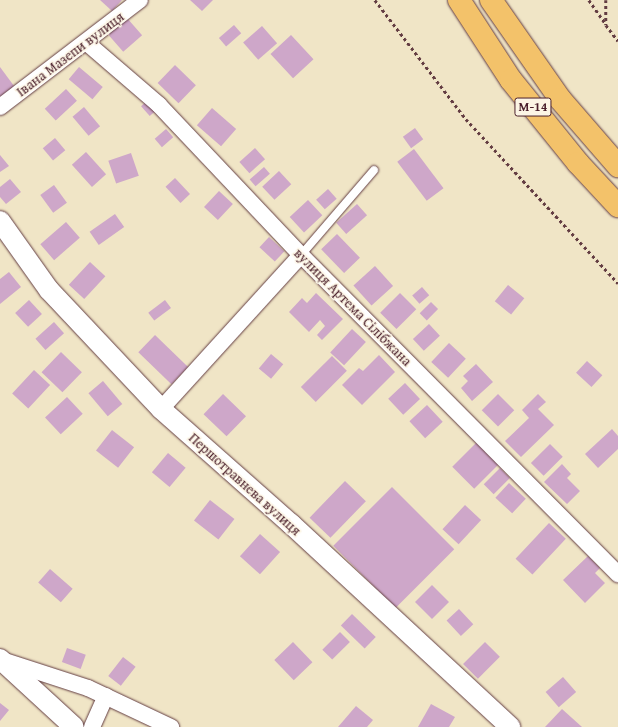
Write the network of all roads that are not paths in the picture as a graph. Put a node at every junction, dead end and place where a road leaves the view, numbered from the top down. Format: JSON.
{"nodes":[{"id":1,"x":140,"y":0,"type":"edge"},
{"id":2,"x":459,"y":0,"type":"edge"},
{"id":3,"x":492,"y":0,"type":"edge"},
{"id":4,"x":87,"y":43,"type":"junction"},
{"id":5,"x":0,"y":107,"type":"edge"},
{"id":6,"x":618,"y":166,"type":"edge"},
{"id":7,"x":374,"y":170,"type":"dead end"},
{"id":8,"x":618,"y":206,"type":"edge"},
{"id":9,"x":0,"y":222,"type":"edge"},
{"id":10,"x":301,"y":255,"type":"junction"},
{"id":11,"x":162,"y":410,"type":"junction"},
{"id":12,"x":618,"y":574,"type":"edge"},
{"id":13,"x":0,"y":659,"type":"edge"},
{"id":14,"x":106,"y":696,"type":"junction"},
{"id":15,"x":74,"y":727,"type":"edge"},
{"id":16,"x":92,"y":727,"type":"edge"},
{"id":17,"x":171,"y":727,"type":"edge"},
{"id":18,"x":510,"y":727,"type":"edge"}],
"edges":[{"from":1,"to":4,"type":"street","name":"Івана Мазепи вулиця"},
{"from":2,"to":8,"type":"highway","number":"М-14"},
{"from":3,"to":6,"type":"highway","number":"М-14"},
{"from":4,"to":5,"type":"street","name":"Івана Мазепи вулиця"},
{"from":4,"to":10,"type":"street","name":"вулиця Артема Сілібжана"},
{"from":7,"to":10,"type":"lane"},
{"from":9,"to":11,"type":"street","name":"Першотравнева вулиця"},
{"from":10,"to":11,"type":"street"},
{"from":10,"to":12,"type":"street","name":"вулиця Артема Сілібжана"},
{"from":11,"to":18,"type":"street","name":"Першотравнева вулиця"},
{"from":13,"to":14,"type":"street"},
{"from":13,"to":15,"type":"street"},
{"from":14,"to":16,"type":"street"},
{"from":14,"to":17,"type":"street"}]}
